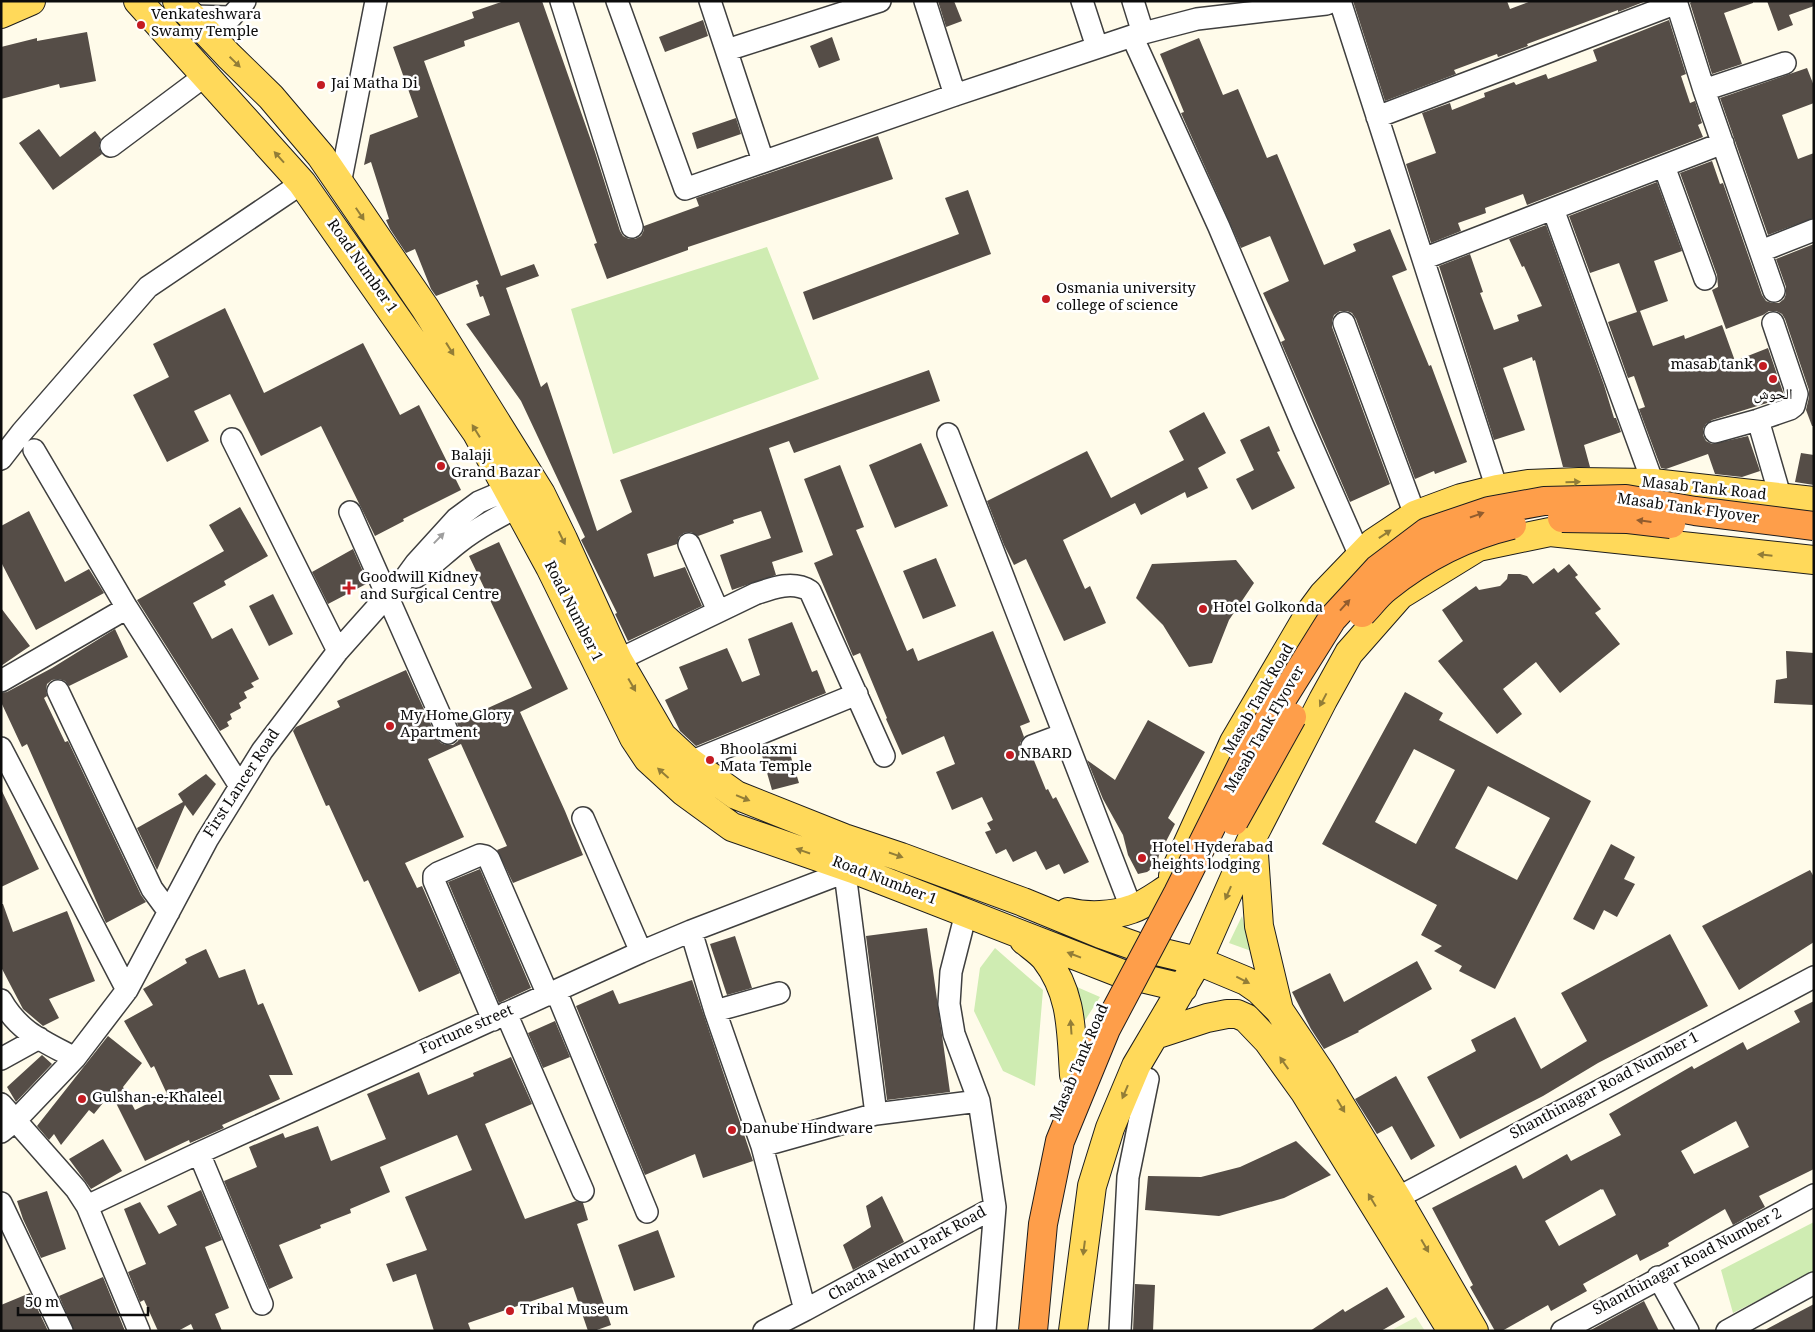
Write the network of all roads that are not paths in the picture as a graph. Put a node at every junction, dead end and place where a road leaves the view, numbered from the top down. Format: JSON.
{"nodes":[{"id":1,"x":31,"y":1,"type":"edge"},
{"id":2,"x":138,"y":1,"type":"edge"},
{"id":3,"x":245,"y":1,"type":"edge"},
{"id":4,"x":376,"y":1,"type":"edge"},
{"id":5,"x":561,"y":1,"type":"edge"},
{"id":6,"x":618,"y":1,"type":"edge"},
{"id":7,"x":710,"y":1,"type":"edge"},
{"id":8,"x":880,"y":1,"type":"edge"},
{"id":9,"x":925,"y":1,"type":"edge"},
{"id":10,"x":1082,"y":1,"type":"edge"},
{"id":11,"x":1133,"y":1,"type":"edge"},
{"id":12,"x":1333,"y":1,"type":"edge"},
{"id":13,"x":1340,"y":1,"type":"edge"},
{"id":14,"x":1676,"y":2,"type":"edge"},
{"id":15,"x":184,"y":9,"type":"edge"},
{"id":16,"x":1220,"y":9,"type":"edge"},
{"id":17,"x":1,"y":14,"type":"edge"},
{"id":18,"x":1138,"y":34,"type":"junction"},
{"id":19,"x":1097,"y":47,"type":"junction"},
{"id":20,"x":727,"y":50,"type":"junction"},
{"id":21,"x":1785,"y":63,"type":"dead end"},
{"id":22,"x":206,"y":75,"type":"junction"},
{"id":23,"x":1704,"y":90,"type":"junction"},
{"id":24,"x":955,"y":95,"type":"junction"},
{"id":25,"x":1377,"y":117,"type":"junction"},
{"id":26,"x":1723,"y":143,"type":"junction"},
{"id":27,"x":111,"y":146,"type":"dead end"},
{"id":28,"x":763,"y":161,"type":"junction"},
{"id":29,"x":1664,"y":166,"type":"junction"},
{"id":30,"x":302,"y":182,"type":"junction"},
{"id":31,"x":340,"y":184,"type":"junction"},
{"id":32,"x":1553,"y":209,"type":"junction"},
{"id":33,"x":632,"y":227,"type":"dead end"},
{"id":34,"x":1814,"y":230,"type":"edge"},
{"id":35,"x":1761,"y":251,"type":"junction"},
{"id":36,"x":1423,"y":259,"type":"junction"},
{"id":37,"x":1705,"y":280,"type":"dead end"},
{"id":38,"x":1774,"y":291,"type":"dead end"},
{"id":39,"x":1344,"y":323,"type":"dead end"},
{"id":40,"x":1773,"y":323,"type":"dead end"},
{"id":41,"x":1758,"y":420,"type":"junction"},
{"id":42,"x":1716,"y":432,"type":"dead end"},
{"id":43,"x":948,"y":434,"type":"dead end"},
{"id":44,"x":232,"y":439,"type":"dead end"},
{"id":45,"x":34,"y":450,"type":"dead end"},
{"id":46,"x":1,"y":459,"type":"edge"},
{"id":47,"x":1653,"y":483,"type":"junction"},
{"id":48,"x":1497,"y":490,"type":"junction"},
{"id":49,"x":524,"y":493,"type":"junction"},
{"id":50,"x":1781,"y":499,"type":"junction"},
{"id":51,"x":1814,"y":501,"type":"edge"},
{"id":52,"x":350,"y":512,"type":"dead end"},
{"id":53,"x":1415,"y":515,"type":"junction"},
{"id":54,"x":1814,"y":526,"type":"edge"},
{"id":55,"x":1814,"y":542,"type":"edge"},
{"id":56,"x":690,"y":544,"type":"dead end"},
{"id":57,"x":1360,"y":556,"type":"junction"},
{"id":58,"x":1814,"y":560,"type":"edge"},
{"id":59,"x":392,"y":592,"type":"junction"},
{"id":60,"x":127,"y":608,"type":"junction"},
{"id":61,"x":718,"y":611,"type":"junction"},
{"id":62,"x":338,"y":651,"type":"junction"},
{"id":63,"x":618,"y":660,"type":"junction"},
{"id":64,"x":1,"y":681,"type":"edge"},
{"id":65,"x":58,"y":691,"type":"dead end"},
{"id":66,"x":857,"y":694,"type":"junction"},
{"id":67,"x":448,"y":733,"type":"dead end"},
{"id":68,"x":1064,"y":734,"type":"junction"},
{"id":69,"x":1234,"y":742,"type":"junction"},
{"id":70,"x":1032,"y":746,"type":"dead end"},
{"id":71,"x":1,"y":748,"type":"edge"},
{"id":72,"x":884,"y":756,"type":"dead end"},
{"id":73,"x":690,"y":762,"type":"junction"},
{"id":74,"x":1287,"y":770,"type":"junction"},
{"id":75,"x":240,"y":786,"type":"junction"},
{"id":76,"x":1214,"y":786,"type":"junction"},
{"id":77,"x":1267,"y":808,"type":"junction"},
{"id":78,"x":583,"y":818,"type":"dead end"},
{"id":79,"x":1253,"y":836,"type":"junction"},
{"id":80,"x":849,"y":871,"type":"junction"},
{"id":81,"x":1167,"y":889,"type":"junction"},
{"id":82,"x":1023,"y":902,"type":"junction"},
{"id":83,"x":1132,"y":910,"type":"junction"},
{"id":84,"x":169,"y":912,"type":"junction"},
{"id":85,"x":966,"y":913,"type":"junction"},
{"id":86,"x":691,"y":931,"type":"junction"},
{"id":87,"x":1012,"y":931,"type":"junction"},
{"id":88,"x":1135,"y":946,"type":"junction"},
{"id":89,"x":641,"y":952,"type":"junction"},
{"id":90,"x":1198,"y":961,"type":"junction"},
{"id":91,"x":1120,"y":973,"type":"junction"},
{"id":92,"x":1814,"y":977,"type":"edge"},
{"id":93,"x":1183,"y":988,"type":"junction"},
{"id":94,"x":128,"y":990,"type":"junction"},
{"id":95,"x":552,"y":993,"type":"junction"},
{"id":96,"x":779,"y":993,"type":"dead end"},
{"id":97,"x":1,"y":1000,"type":"edge"},
{"id":98,"x":1279,"y":1010,"type":"junction"},
{"id":99,"x":716,"y":1011,"type":"junction"},
{"id":100,"x":500,"y":1016,"type":"junction"},
{"id":101,"x":1155,"y":1035,"type":"junction"},
{"id":102,"x":39,"y":1038,"type":"junction"},
{"id":103,"x":75,"y":1058,"type":"junction"},
{"id":104,"x":1,"y":1059,"type":"edge"},
{"id":105,"x":1074,"y":1075,"type":"junction"},
{"id":106,"x":1148,"y":1079,"type":"dead end"},
{"id":107,"x":979,"y":1101,"type":"junction"},
{"id":108,"x":1,"y":1104,"type":"edge"},
{"id":109,"x":876,"y":1114,"type":"junction"},
{"id":110,"x":8,"y":1127,"type":"edge"},
{"id":111,"x":762,"y":1146,"type":"junction"},
{"id":112,"x":199,"y":1153,"type":"junction"},
{"id":113,"x":583,"y":1191,"type":"dead end"},
{"id":114,"x":1814,"y":1195,"type":"edge"},
{"id":115,"x":1397,"y":1198,"type":"junction"},
{"id":116,"x":1,"y":1203,"type":"edge"},
{"id":117,"x":86,"y":1206,"type":"junction"},
{"id":118,"x":995,"y":1207,"type":"junction"},
{"id":119,"x":647,"y":1212,"type":"dead end"},
{"id":120,"x":1658,"y":1278,"type":"junction"},
{"id":121,"x":1814,"y":1283,"type":"edge"},
{"id":122,"x":262,"y":1304,"type":"dead end"},
{"id":123,"x":806,"y":1310,"type":"junction"},
{"id":124,"x":62,"y":1331,"type":"edge"},
{"id":125,"x":139,"y":1331,"type":"edge"},
{"id":126,"x":764,"y":1331,"type":"edge"},
{"id":127,"x":985,"y":1331,"type":"edge"},
{"id":128,"x":1025,"y":1331,"type":"edge"},
{"id":129,"x":1033,"y":1331,"type":"edge"},
{"id":130,"x":1048,"y":1331,"type":"edge"},
{"id":131,"x":1074,"y":1331,"type":"edge"},
{"id":132,"x":1120,"y":1331,"type":"edge"},
{"id":133,"x":1452,"y":1331,"type":"edge"},
{"id":134,"x":1474,"y":1331,"type":"edge"},
{"id":135,"x":1562,"y":1331,"type":"edge"},
{"id":136,"x":1688,"y":1331,"type":"edge"},
{"id":137,"x":1727,"y":1331,"type":"edge"}],
"edges":[{"from":1,"to":17,"type":"main road"},
{"from":2,"to":22,"type":"main road","name":"Road Number 1"},
{"from":3,"to":15,"type":"street"},
{"from":4,"to":31,"type":"street"},
{"from":5,"to":33,"type":"street"},
{"from":6,"to":28,"type":"street"},
{"from":7,"to":20,"type":"street"},
{"from":8,"to":20,"type":"street"},
{"from":9,"to":24,"type":"street"},
{"from":10,"to":19,"type":"street"},
{"from":11,"to":18,"type":"street"},
{"from":12,"to":16,"type":"street"},
{"from":13,"to":25,"type":"street"},
{"from":14,"to":23,"type":"street"},
{"from":14,"to":25,"type":"street"},
{"from":15,"to":31,"type":"main road","name":"Road Number 1","one_way":true},
{"from":16,"to":18,"type":"street"},
{"from":18,"to":19,"type":"street"},
{"from":18,"to":57,"type":"street"},
{"from":19,"to":24,"type":"street"},
{"from":20,"to":28,"type":"street"},
{"from":21,"to":23,"type":"street"},
{"from":22,"to":27,"type":"street"},
{"from":30,"to":22,"type":"main road","name":"Road Number 1","one_way":true},
{"from":23,"to":26,"type":"street"},
{"from":24,"to":28,"type":"street"},
{"from":25,"to":36,"type":"street"},
{"from":26,"to":29,"type":"street"},
{"from":26,"to":35,"type":"street"},
{"from":29,"to":32,"type":"street"},
{"from":29,"to":37,"type":"street"},
{"from":30,"to":46,"type":"street"},
{"from":49,"to":30,"type":"main road","name":"Road Number 1","one_way":true},
{"from":31,"to":49,"type":"main road","name":"Road Number 1","one_way":true},
{"from":32,"to":36,"type":"street"},
{"from":32,"to":47,"type":"street"},
{"from":34,"to":35,"type":"street"},
{"from":35,"to":38,"type":"street"},
{"from":36,"to":48,"type":"street"},
{"from":39,"to":53,"type":"street"},
{"from":40,"to":41,"type":"street"},
{"from":41,"to":42,"type":"street"},
{"from":41,"to":50,"type":"street"},
{"from":43,"to":68,"type":"street"},
{"from":44,"to":62,"type":"street"},
{"from":45,"to":60,"type":"street"},
{"from":48,"to":47,"type":"main road","name":"Masab Tank Road","one_way":true},
{"from":47,"to":50,"type":"main road","name":"Masab Tank Road"},
{"from":48,"to":53,"type":"main road","name":"Masab Tank Road"},
{"from":49,"to":59,"type":"street","name":"First Lancer Road"},
{"from":49,"to":63,"type":"main road","name":"Road Number 1","one_way":true},
{"from":80,"to":49,"type":"main road","name":"Road Number 1","one_way":true},
{"from":50,"to":51,"type":"main road","name":"Masab Tank Road"},
{"from":52,"to":59,"type":"street"},
{"from":57,"to":53,"type":"main road","name":"Masab Tank Road","one_way":true},
{"from":129,"to":54,"type":"highway","name":"Masab Tank Flyover","one_way":true,"bridge":true},
{"from":55,"to":130,"type":"highway","name":"Masab Tank Flyover","one_way":true,"bridge":true},
{"from":56,"to":61,"type":"street"},
{"from":57,"to":69,"type":"main road","name":"Masab Tank Road"},
{"from":58,"to":74,"type":"main road","one_way":true},
{"from":59,"to":62,"type":"street","name":"First Lancer Road"},
{"from":59,"to":67,"type":"street"},
{"from":60,"to":64,"type":"street"},
{"from":60,"to":75,"type":"street"},
{"from":61,"to":63,"type":"street"},
{"from":61,"to":66,"type":"street"},
{"from":62,"to":75,"type":"street","name":"First Lancer Road"},
{"from":63,"to":73,"type":"main road","name":"Road Number 1","one_way":true},
{"from":65,"to":84,"type":"street"},
{"from":66,"to":72,"type":"street"},
{"from":66,"to":73,"type":"street"},
{"from":68,"to":70,"type":"street"},
{"from":68,"to":83,"type":"street"},
{"from":69,"to":74,"type":"main road"},
{"from":69,"to":76,"type":"main road","name":"Masab Tank Road"},
{"from":71,"to":94,"type":"street"},
{"from":73,"to":82,"type":"main road","name":"Road Number 1","one_way":true},
{"from":74,"to":77,"type":"main road"},
{"from":75,"to":84,"type":"street","name":"First Lancer Road"},
{"from":76,"to":77,"type":"main road"},
{"from":76,"to":81,"type":"main road","name":"Masab Tank Road"},
{"from":77,"to":79,"type":"main road"},
{"from":78,"to":89,"type":"street"},
{"from":79,"to":90,"type":"main road","one_way":true},
{"from":79,"to":98,"type":"main road"},
{"from":80,"to":85,"type":"main road","name":"Road Number 1"},
{"from":80,"to":86,"type":"street","name":"Fortune street"},
{"from":80,"to":109,"type":"street"},
{"from":81,"to":83,"type":"main road"},
{"from":81,"to":88,"type":"main road","name":"Masab Tank Road"},
{"from":82,"to":83,"type":"main road"},
{"from":82,"to":88,"type":"main road","name":"Road Number 1"},
{"from":84,"to":94,"type":"street","name":"First Lancer Road"},
{"from":85,"to":87,"type":"main road","name":"Road Number 1"},
{"from":85,"to":107,"type":"street"},
{"from":86,"to":89,"type":"street","name":"Fortune street"},
{"from":86,"to":99,"type":"street"},
{"from":91,"to":87,"type":"main road","name":"Road Number 1","one_way":true},
{"from":105,"to":87,"type":"main road","one_way":true},
{"from":88,"to":90,"type":"main road","name":"Road Number 1"},
{"from":88,"to":91,"type":"main road","name":"Masab Tank Road"},
{"from":89,"to":95,"type":"street","name":"Fortune street"},
{"from":90,"to":93,"type":"main road"},
{"from":90,"to":98,"type":"main road","name":"Road Number 1","one_way":true},
{"from":91,"to":93,"type":"main road","name":"Road Number 1"},
{"from":91,"to":105,"type":"main road","name":"Masab Tank Road"},
{"from":92,"to":115,"type":"street","name":"Shanthinagar Road Number 1"},
{"from":93,"to":101,"type":"main road"},
{"from":94,"to":103,"type":"street","name":"First Lancer Road"},
{"from":95,"to":100,"type":"street","name":"Fortune street"},
{"from":95,"to":100,"type":"street"},
{"from":95,"to":119,"type":"street"},
{"from":96,"to":99,"type":"street"},
{"from":97,"to":102,"type":"street"},
{"from":98,"to":115,"type":"main road","one_way":true},
{"from":99,"to":111,"type":"street"},
{"from":100,"to":112,"type":"street","name":"Fortune street"},
{"from":100,"to":113,"type":"street"},
{"from":101,"to":131,"type":"main road","one_way":true},
{"from":133,"to":101,"type":"main road","one_way":true},
{"from":102,"to":103,"type":"street"},
{"from":102,"to":104,"type":"street"},
{"from":103,"to":110,"type":"street","name":"First Lancer Road"},
{"from":105,"to":128,"type":"main road","name":"Masab Tank Road"},
{"from":106,"to":132,"type":"street"},
{"from":107,"to":109,"type":"street"},
{"from":107,"to":118,"type":"street"},
{"from":108,"to":110,"type":"street"},
{"from":109,"to":111,"type":"street"},
{"from":110,"to":117,"type":"street"},
{"from":111,"to":123,"type":"street"},
{"from":112,"to":117,"type":"street","name":"Fortune street"},
{"from":112,"to":122,"type":"street"},
{"from":114,"to":120,"type":"street","name":"Shanthinagar Road Number 2"},
{"from":115,"to":134,"type":"main road","one_way":true},
{"from":116,"to":124,"type":"street"},
{"from":117,"to":125,"type":"street"},
{"from":118,"to":123,"type":"street","name":"Chacha Nehru Park Road"},
{"from":118,"to":127,"type":"street","name":"Chacha Nehru Park Road"},
{"from":120,"to":135,"type":"street","name":"Shanthinagar Road Number 2"},
{"from":120,"to":136,"type":"street"},
{"from":121,"to":137,"type":"street"},
{"from":123,"to":126,"type":"street","name":"Chacha Nehru Park Road"}]}
